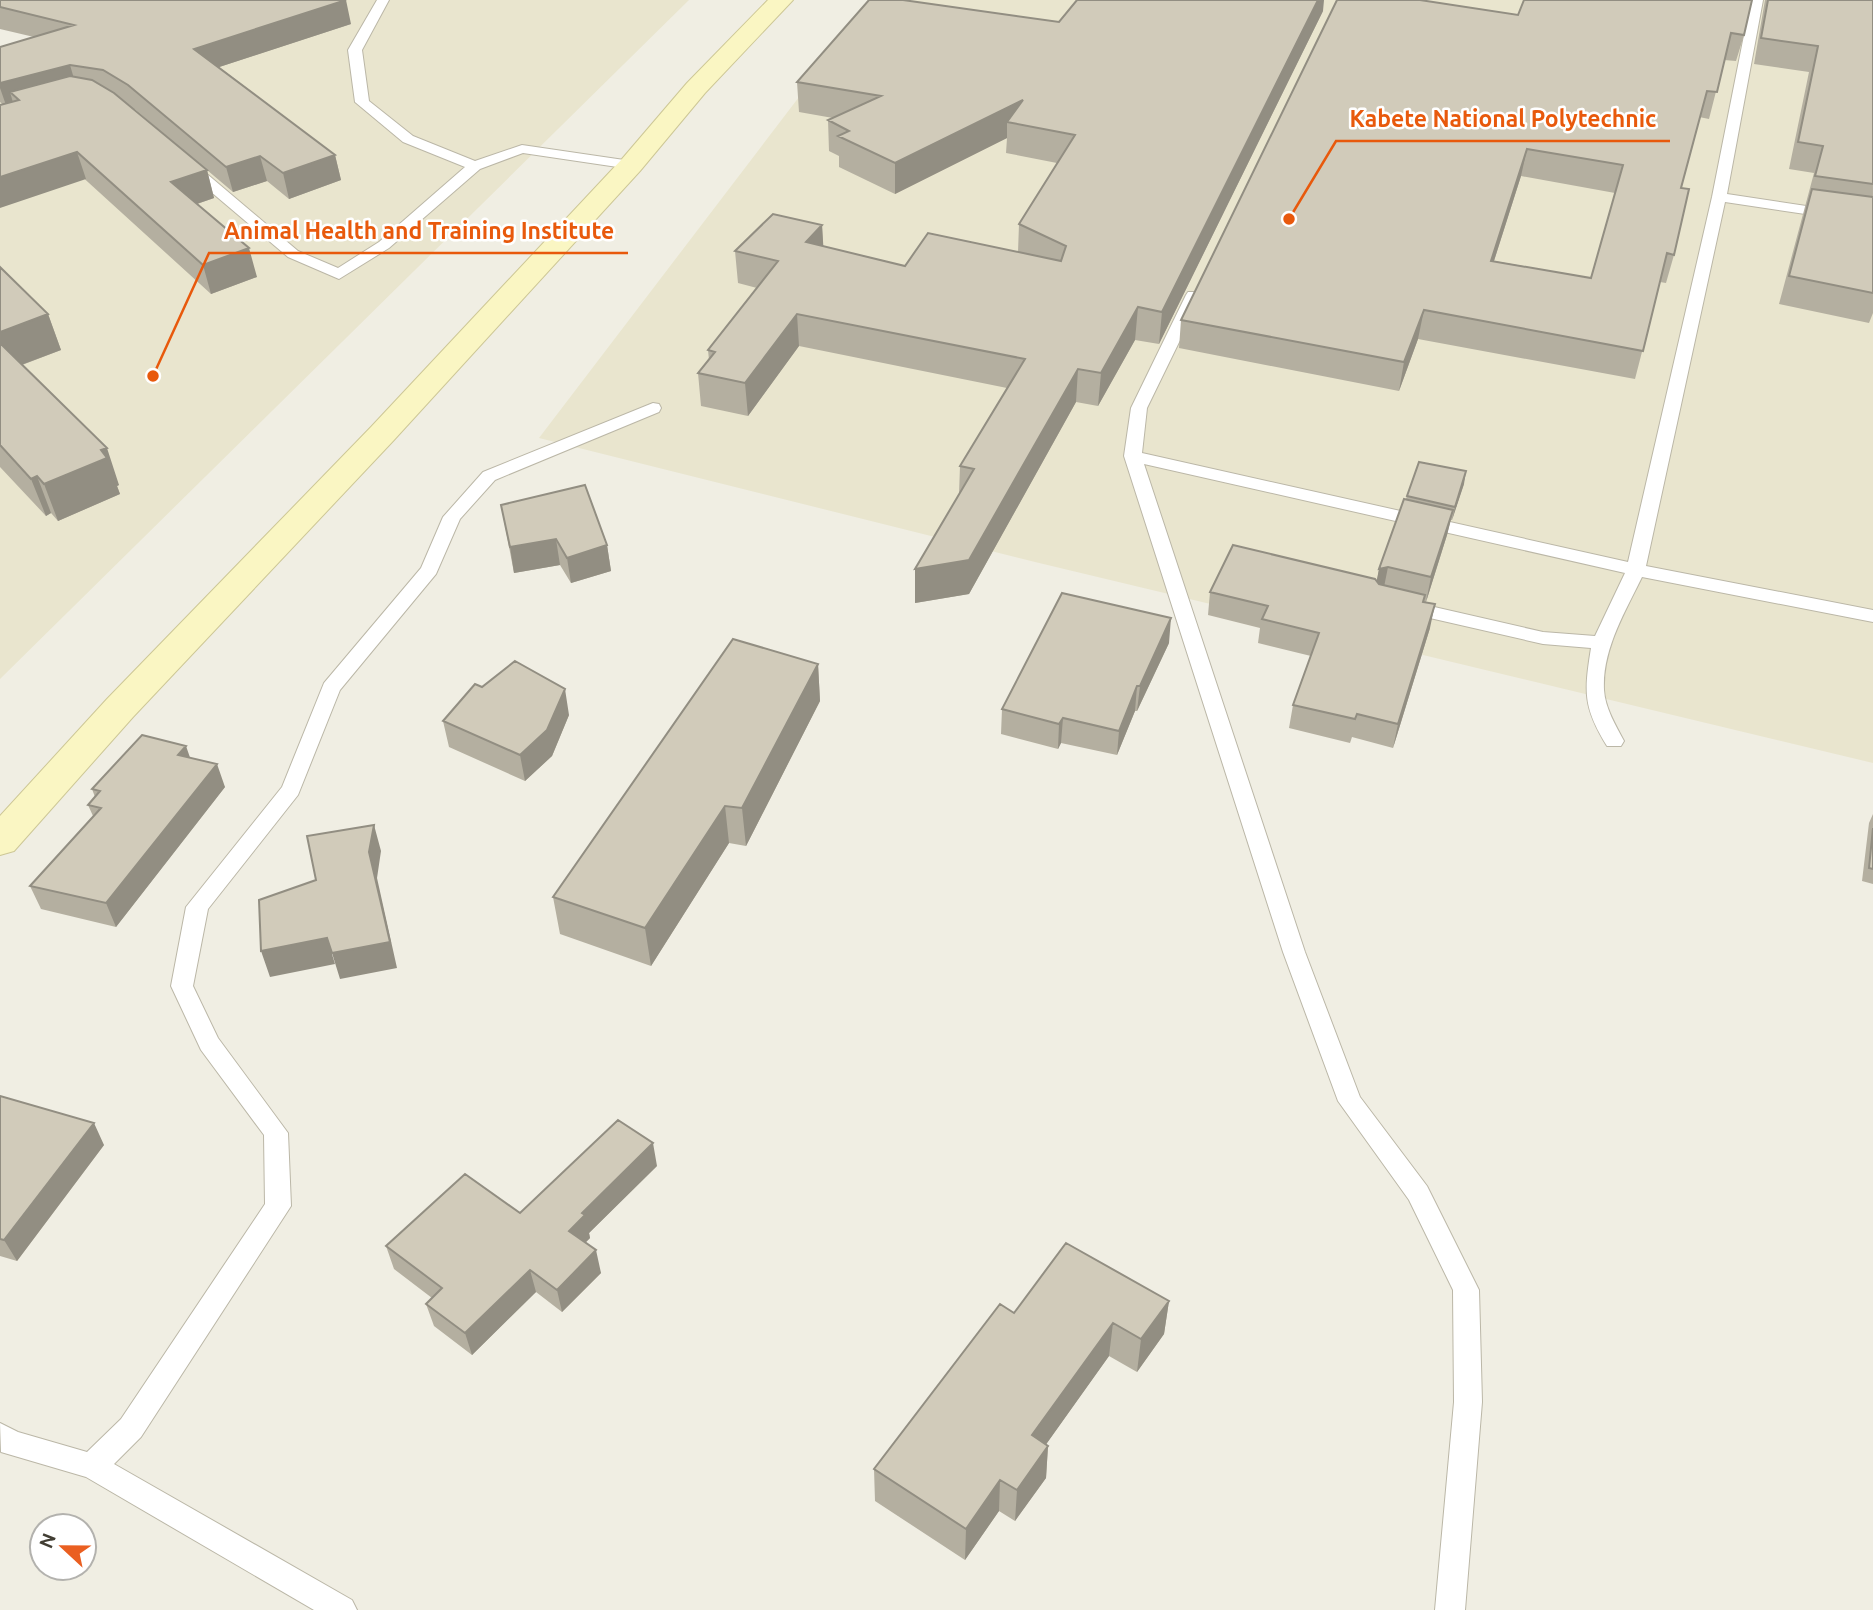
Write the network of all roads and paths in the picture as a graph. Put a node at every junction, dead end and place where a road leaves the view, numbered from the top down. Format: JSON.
{"nodes":[{"id":1,"x":383,"y":0,"type":"edge"},
{"id":2,"x":781,"y":0,"type":"edge"},
{"id":3,"x":1757,"y":0,"type":"edge"},
{"id":4,"x":180,"y":159,"type":"edge"},
{"id":5,"x":631,"y":165,"type":"junction"},
{"id":6,"x":475,"y":166,"type":"junction"},
{"id":7,"x":1719,"y":197,"type":"junction"},
{"id":8,"x":1873,"y":220,"type":"edge"},
{"id":9,"x":1205,"y":272,"type":"edge"},
{"id":10,"x":653,"y":408,"type":"dead end"},
{"id":11,"x":1133,"y":456,"type":"junction"},
{"id":12,"x":1636,"y":570,"type":"junction"},
{"id":13,"x":1396,"y":604,"type":"edge"},
{"id":14,"x":1873,"y":616,"type":"edge"},
{"id":15,"x":1601,"y":643,"type":"junction"},
{"id":16,"x":1614,"y":741,"type":"dead end"},
{"id":17,"x":0,"y":841,"type":"edge"},
{"id":18,"x":0,"y":1436,"type":"edge"},
{"id":19,"x":92,"y":1466,"type":"junction"},
{"id":20,"x":342,"y":1610,"type":"edge"},
{"id":21,"x":1450,"y":1610,"type":"edge"}],
"edges":[{"from":1,"to":6,"type":"lane"},
{"from":2,"to":5,"type":"street"},
{"from":3,"to":7,"type":"lane"},
{"from":4,"to":6,"type":"lane"},
{"from":5,"to":6,"type":"lane"},
{"from":5,"to":17,"type":"street"},
{"from":7,"to":8,"type":"lane"},
{"from":7,"to":12,"type":"lane"},
{"from":9,"to":11,"type":"lane"},
{"from":10,"to":19,"type":"lane"},
{"from":11,"to":12,"type":"lane"},
{"from":11,"to":21,"type":"lane"},
{"from":12,"to":14,"type":"lane"},
{"from":12,"to":15,"type":"lane"},
{"from":13,"to":15,"type":"lane"},
{"from":15,"to":16,"type":"lane"},
{"from":18,"to":19,"type":"lane"},
{"from":19,"to":20,"type":"lane"}]}
